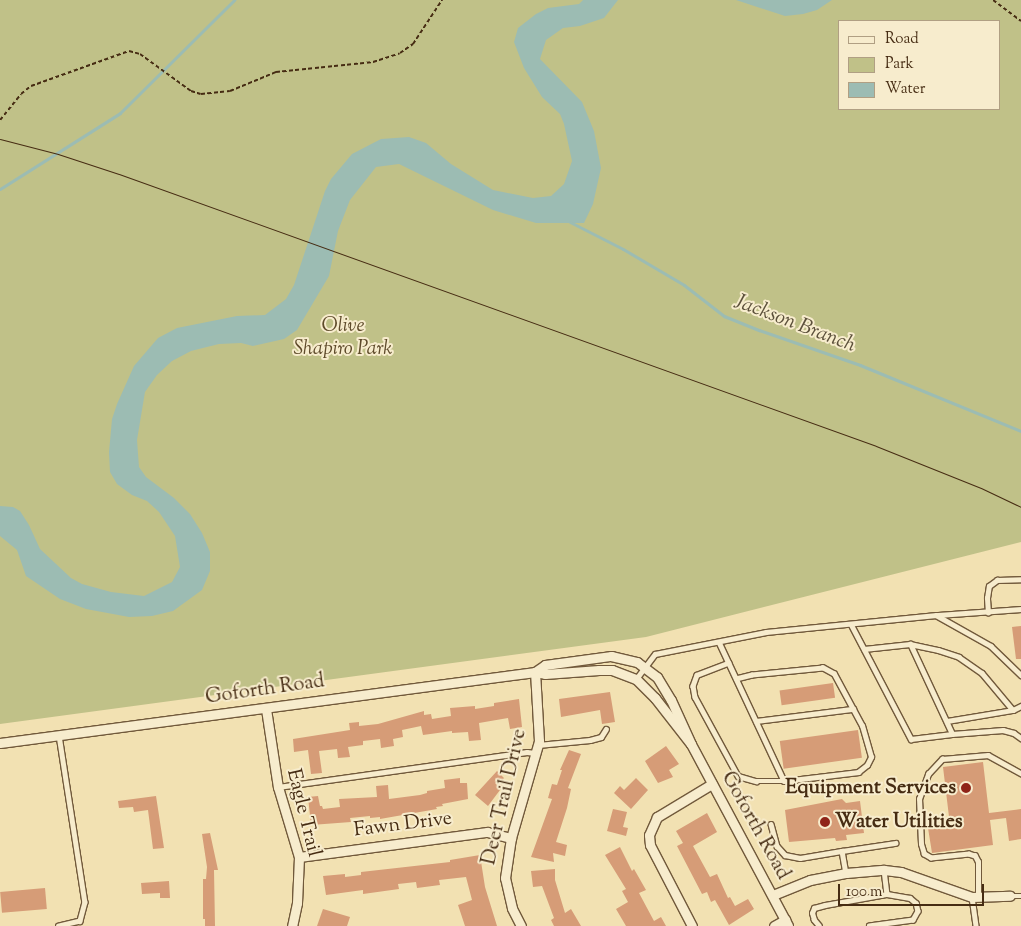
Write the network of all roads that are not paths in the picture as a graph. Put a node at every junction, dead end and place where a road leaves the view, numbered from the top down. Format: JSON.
{"nodes":[{"id":1,"x":1021,"y":579,"type":"edge"},
{"id":2,"x":1021,"y":609,"type":"edge"},
{"id":3,"x":988,"y":613,"type":"junction"},
{"id":4,"x":936,"y":615,"type":"junction"},
{"id":5,"x":851,"y":624,"type":"junction"},
{"id":6,"x":719,"y":642,"type":"junction"},
{"id":7,"x":910,"y":644,"type":"junction"},
{"id":8,"x":864,"y":649,"type":"junction"},
{"id":9,"x":729,"y":663,"type":"junction"},
{"id":10,"x":645,"y":666,"type":"junction"},
{"id":11,"x":535,"y":672,"type":"junction"},
{"id":12,"x":1021,"y":675,"type":"edge"},
{"id":13,"x":636,"y":679,"type":"junction"},
{"id":14,"x":736,"y":679,"type":"junction"},
{"id":15,"x":1021,"y":706,"type":"edge"},
{"id":16,"x":266,"y":708,"type":"junction"},
{"id":17,"x":853,"y":709,"type":"junction"},
{"id":18,"x":1013,"y":710,"type":"junction"},
{"id":19,"x":756,"y":721,"type":"junction"},
{"id":20,"x":947,"y":721,"type":"junction"},
{"id":21,"x":606,"y":729,"type":"dead end"},
{"id":22,"x":952,"y":734,"type":"junction"},
{"id":23,"x":59,"y":736,"type":"junction"},
{"id":24,"x":1021,"y":738,"type":"edge"},
{"id":25,"x":0,"y":743,"type":"edge"},
{"id":26,"x":691,"y":744,"type":"junction"},
{"id":27,"x":538,"y":749,"type":"junction"},
{"id":28,"x":1021,"y":773,"type":"edge"},
{"id":29,"x":784,"y":781,"type":"junction"},
{"id":30,"x":712,"y":784,"type":"junction"},
{"id":31,"x":278,"y":787,"type":"junction"},
{"id":32,"x":772,"y":824,"type":"dead end"},
{"id":33,"x":511,"y":838,"type":"junction"},
{"id":34,"x":895,"y":843,"type":"dead end"},
{"id":35,"x":842,"y":851,"type":"junction"},
{"id":36,"x":299,"y":856,"type":"junction"},
{"id":37,"x":884,"y":870,"type":"junction"},
{"id":38,"x":846,"y":873,"type":"junction"},
{"id":39,"x":887,"y":894,"type":"junction"},
{"id":40,"x":773,"y":895,"type":"junction"},
{"id":41,"x":1010,"y":896,"type":"joint"},
{"id":42,"x":1021,"y":896,"type":"edge"},
{"id":43,"x":975,"y":898,"type":"junction"},
{"id":44,"x":787,"y":923,"type":"edge"},
{"id":45,"x":59,"y":926,"type":"edge"},
{"id":46,"x":292,"y":926,"type":"edge"},
{"id":47,"x":521,"y":926,"type":"edge"},
{"id":48,"x":692,"y":926,"type":"edge"},
{"id":49,"x":774,"y":926,"type":"edge"},
{"id":50,"x":819,"y":926,"type":"edge"},
{"id":51,"x":869,"y":926,"type":"edge"},
{"id":52,"x":976,"y":926,"type":"edge"}],
"edges":[{"from":1,"to":3,"type":"lane"},
{"from":2,"to":3,"type":"lane"},
{"from":3,"to":4,"type":"lane"},
{"from":4,"to":5,"type":"lane"},
{"from":4,"to":12,"type":"lane"},
{"from":5,"to":6,"type":"lane"},
{"from":5,"to":8,"type":"lane"},
{"from":6,"to":9,"type":"lane"},
{"from":6,"to":10,"type":"lane"},
{"from":7,"to":8,"type":"lane"},
{"from":7,"to":18,"type":"lane"},
{"from":7,"to":20,"type":"lane"},
{"from":8,"to":22,"type":"lane"},
{"from":9,"to":14,"type":"lane"},
{"from":9,"to":29,"type":"lane"},
{"from":10,"to":11,"type":"street","name":"Goforth Road"},
{"from":10,"to":13,"type":"lane"},
{"from":10,"to":26,"type":"street","name":"Goforth Road"},
{"from":11,"to":13,"type":"street","name":"Goforth Road"},
{"from":11,"to":16,"type":"street","name":"Goforth Road"},
{"from":11,"to":27,"type":"street","name":"Deer Trail Drive"},
{"from":13,"to":26,"type":"street","name":"Goforth Road"},
{"from":14,"to":17,"type":"lane"},
{"from":14,"to":19,"type":"lane"},
{"from":15,"to":18,"type":"lane"},
{"from":16,"to":23,"type":"street","name":"Goforth Road"},
{"from":16,"to":31,"type":"street","name":"Eagle Trail"},
{"from":17,"to":19,"type":"lane"},
{"from":17,"to":29,"type":"lane"},
{"from":18,"to":20,"type":"lane"},
{"from":19,"to":29,"type":"lane"},
{"from":20,"to":22,"type":"lane"},
{"from":21,"to":27,"type":"lane"},
{"from":22,"to":24,"type":"lane"},
{"from":23,"to":25,"type":"street","name":"Goforth Road"},
{"from":23,"to":45,"type":"lane"},
{"from":26,"to":30,"type":"street","name":"Goforth Road"},
{"from":27,"to":31,"type":"lane"},
{"from":27,"to":33,"type":"street","name":"Deer Trail Drive"},
{"from":28,"to":43,"type":"lane"},
{"from":30,"to":40,"type":"street","name":"Goforth Road"},
{"from":30,"to":48,"type":"street"},
{"from":31,"to":36,"type":"street","name":"Eagle Trail"},
{"from":32,"to":35,"type":"lane"},
{"from":33,"to":36,"type":"street","name":"Fawn Drive"},
{"from":33,"to":47,"type":"street","name":"Deer Trail Drive"},
{"from":34,"to":35,"type":"lane"},
{"from":35,"to":38,"type":"lane"},
{"from":36,"to":46,"type":"street","name":"Eagle Trail"},
{"from":37,"to":38,"type":"street"},
{"from":37,"to":39,"type":"lane"},
{"from":37,"to":43,"type":"street"},
{"from":38,"to":40,"type":"street"},
{"from":39,"to":50,"type":"lane"},
{"from":39,"to":51,"type":"lane"},
{"from":40,"to":44,"type":"street","name":"Goforth Road"},
{"from":41,"to":42,"type":"lane"},
{"from":41,"to":43,"type":"street"},
{"from":43,"to":52,"type":"lane"},
{"from":44,"to":49,"type":"street"}]}
